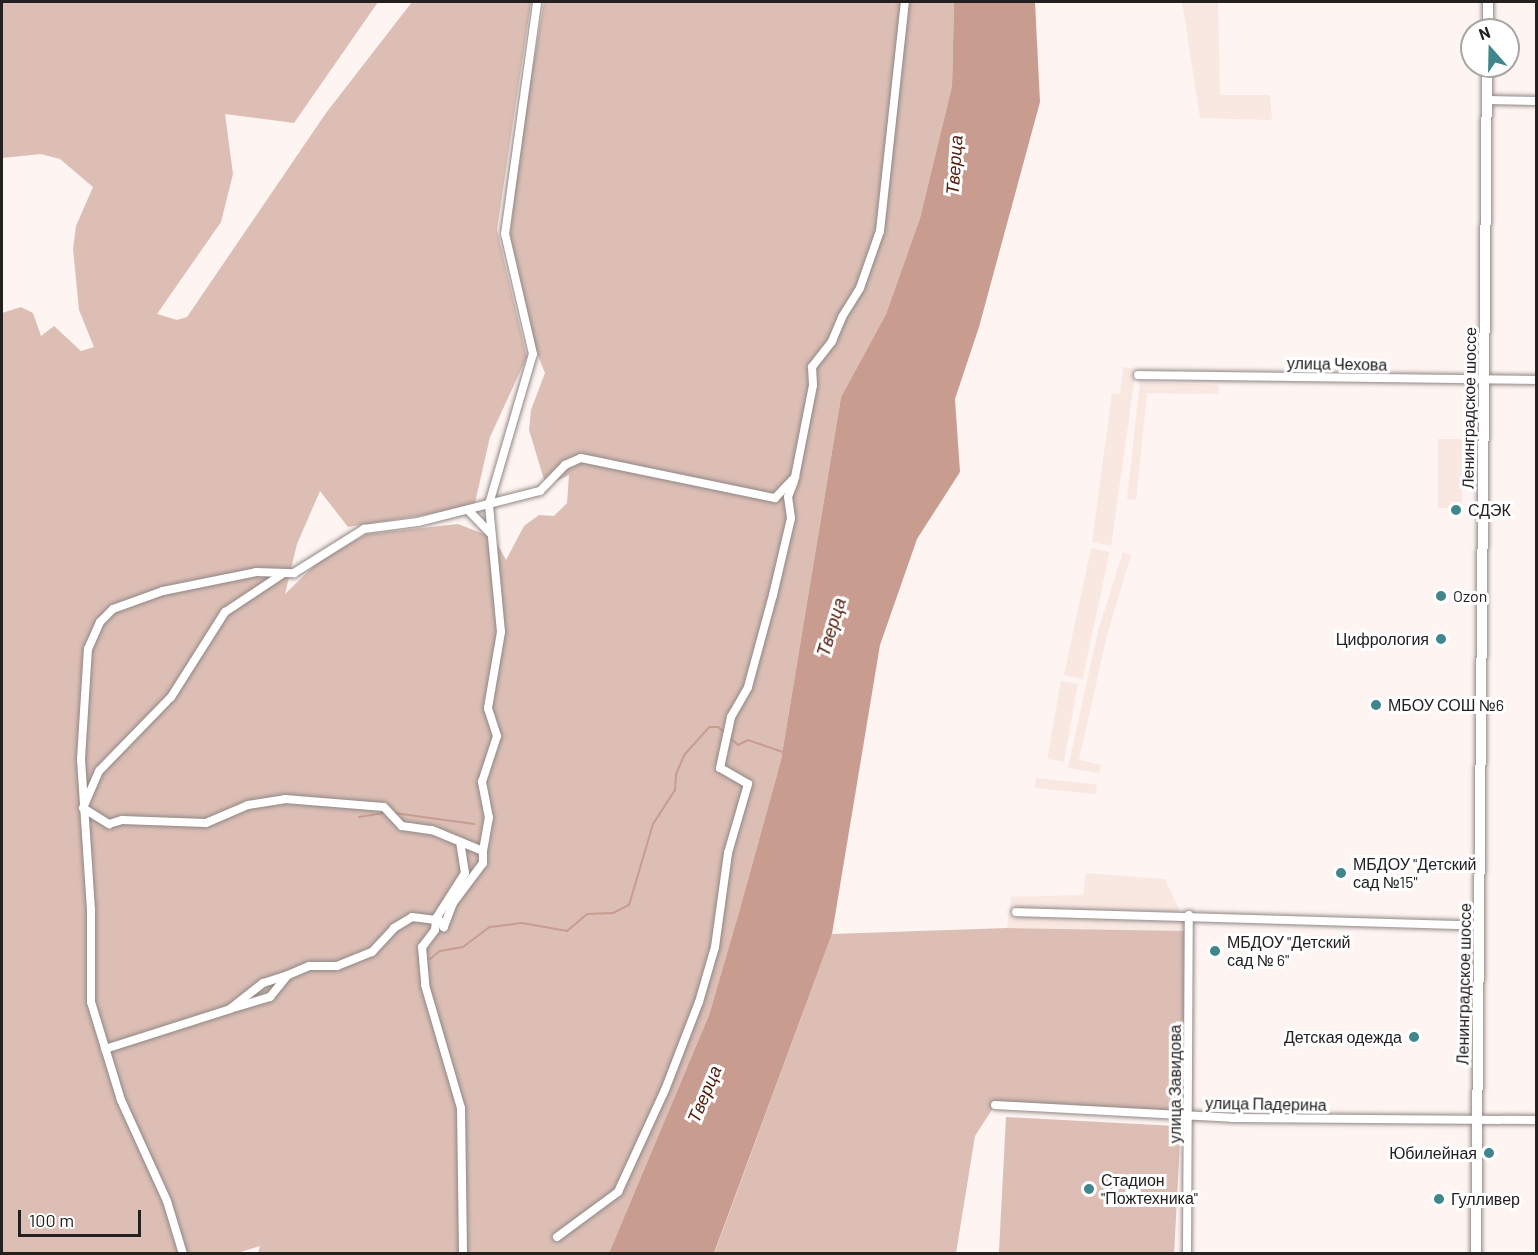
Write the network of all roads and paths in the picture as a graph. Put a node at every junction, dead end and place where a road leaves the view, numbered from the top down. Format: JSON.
{"nodes":[{"id":1,"x":537,"y":2,"type":"edge"},
{"id":2,"x":905,"y":2,"type":"edge"},
{"id":3,"x":1488,"y":2,"type":"edge"},
{"id":4,"x":1488,"y":18,"type":"edge"},
{"id":5,"x":1487,"y":78,"type":"edge"},
{"id":6,"x":1487,"y":100,"type":"junction"},
{"id":7,"x":1536,"y":101,"type":"edge"},
{"id":8,"x":1138,"y":375,"type":"dead end"},
{"id":9,"x":1484,"y":379,"type":"junction"},
{"id":10,"x":1536,"y":380,"type":"edge"},
{"id":11,"x":795,"y":477,"type":"junction"},
{"id":12,"x":489,"y":504,"type":"junction"},
{"id":13,"x":468,"y":510,"type":"junction"},
{"id":14,"x":491,"y":534,"type":"junction"},
{"id":15,"x":282,"y":574,"type":"junction"},
{"id":16,"x":83,"y":808,"type":"junction"},
{"id":17,"x":460,"y":842,"type":"junction"},
{"id":18,"x":483,"y":851,"type":"junction"},
{"id":19,"x":1016,"y":912,"type":"dead end"},
{"id":20,"x":1189,"y":915,"type":"junction"},
{"id":21,"x":436,"y":920,"type":"junction"},
{"id":22,"x":1479,"y":926,"type":"junction"},
{"id":23,"x":288,"y":975,"type":"junction"},
{"id":24,"x":230,"y":1009,"type":"junction"},
{"id":25,"x":105,"y":1048,"type":"junction"},
{"id":26,"x":995,"y":1105,"type":"dead end"},
{"id":27,"x":1188,"y":1116,"type":"junction"},
{"id":28,"x":1536,"y":1120,"type":"edge"},
{"id":29,"x":1478,"y":1121,"type":"junction"},
{"id":30,"x":557,"y":1237,"type":"dead end"},
{"id":31,"x":183,"y":1254,"type":"edge"},
{"id":32,"x":463,"y":1254,"type":"edge"},
{"id":33,"x":1187,"y":1254,"type":"edge"},
{"id":34,"x":1476,"y":1254,"type":"edge"}],
"edges":[{"from":1,"to":12,"type":"street"},
{"from":2,"to":11,"type":"street"},
{"from":3,"to":4,"type":"main road"},
{"from":5,"to":6,"type":"main road","name":"Ленинградское шоссе"},
{"from":6,"to":7,"type":"street"},
{"from":6,"to":9,"type":"main road","name":"Ленинградское шоссе"},
{"from":8,"to":9,"type":"street","name":"улица Чехова"},
{"from":9,"to":10,"type":"street","name":"улица Чехова"},
{"from":9,"to":22,"type":"main road","name":"Ленинградское шоссе"},
{"from":11,"to":12,"type":"street"},
{"from":11,"to":30,"type":"street"},
{"from":12,"to":13,"type":"street"},
{"from":12,"to":14,"type":"street"},
{"from":13,"to":14,"type":"street"},
{"from":13,"to":15,"type":"street"},
{"from":14,"to":18,"type":"street"},
{"from":15,"to":16,"type":"street"},
{"from":15,"to":16,"type":"street"},
{"from":16,"to":17,"type":"street"},
{"from":16,"to":25,"type":"street"},
{"from":17,"to":18,"type":"street"},
{"from":17,"to":21,"type":"street"},
{"from":18,"to":21,"type":"street"},
{"from":19,"to":20,"type":"street"},
{"from":20,"to":22,"type":"street"},
{"from":20,"to":27,"type":"street","name":"улица Завидова"},
{"from":21,"to":23,"type":"street"},
{"from":21,"to":32,"type":"street"},
{"from":22,"to":29,"type":"main road","name":"Ленинградское шоссе"},
{"from":23,"to":24,"type":"street"},
{"from":23,"to":24,"type":"street"},
{"from":24,"to":25,"type":"street"},
{"from":25,"to":31,"type":"street"},
{"from":26,"to":27,"type":"street","name":"улица Падерина"},
{"from":27,"to":29,"type":"street","name":"улица Падерина"},
{"from":27,"to":33,"type":"street","name":"улица Завидова"},
{"from":28,"to":29,"type":"street","name":"улица Падерина"},
{"from":29,"to":34,"type":"main road","name":"Ленинградское шоссе"}]}
